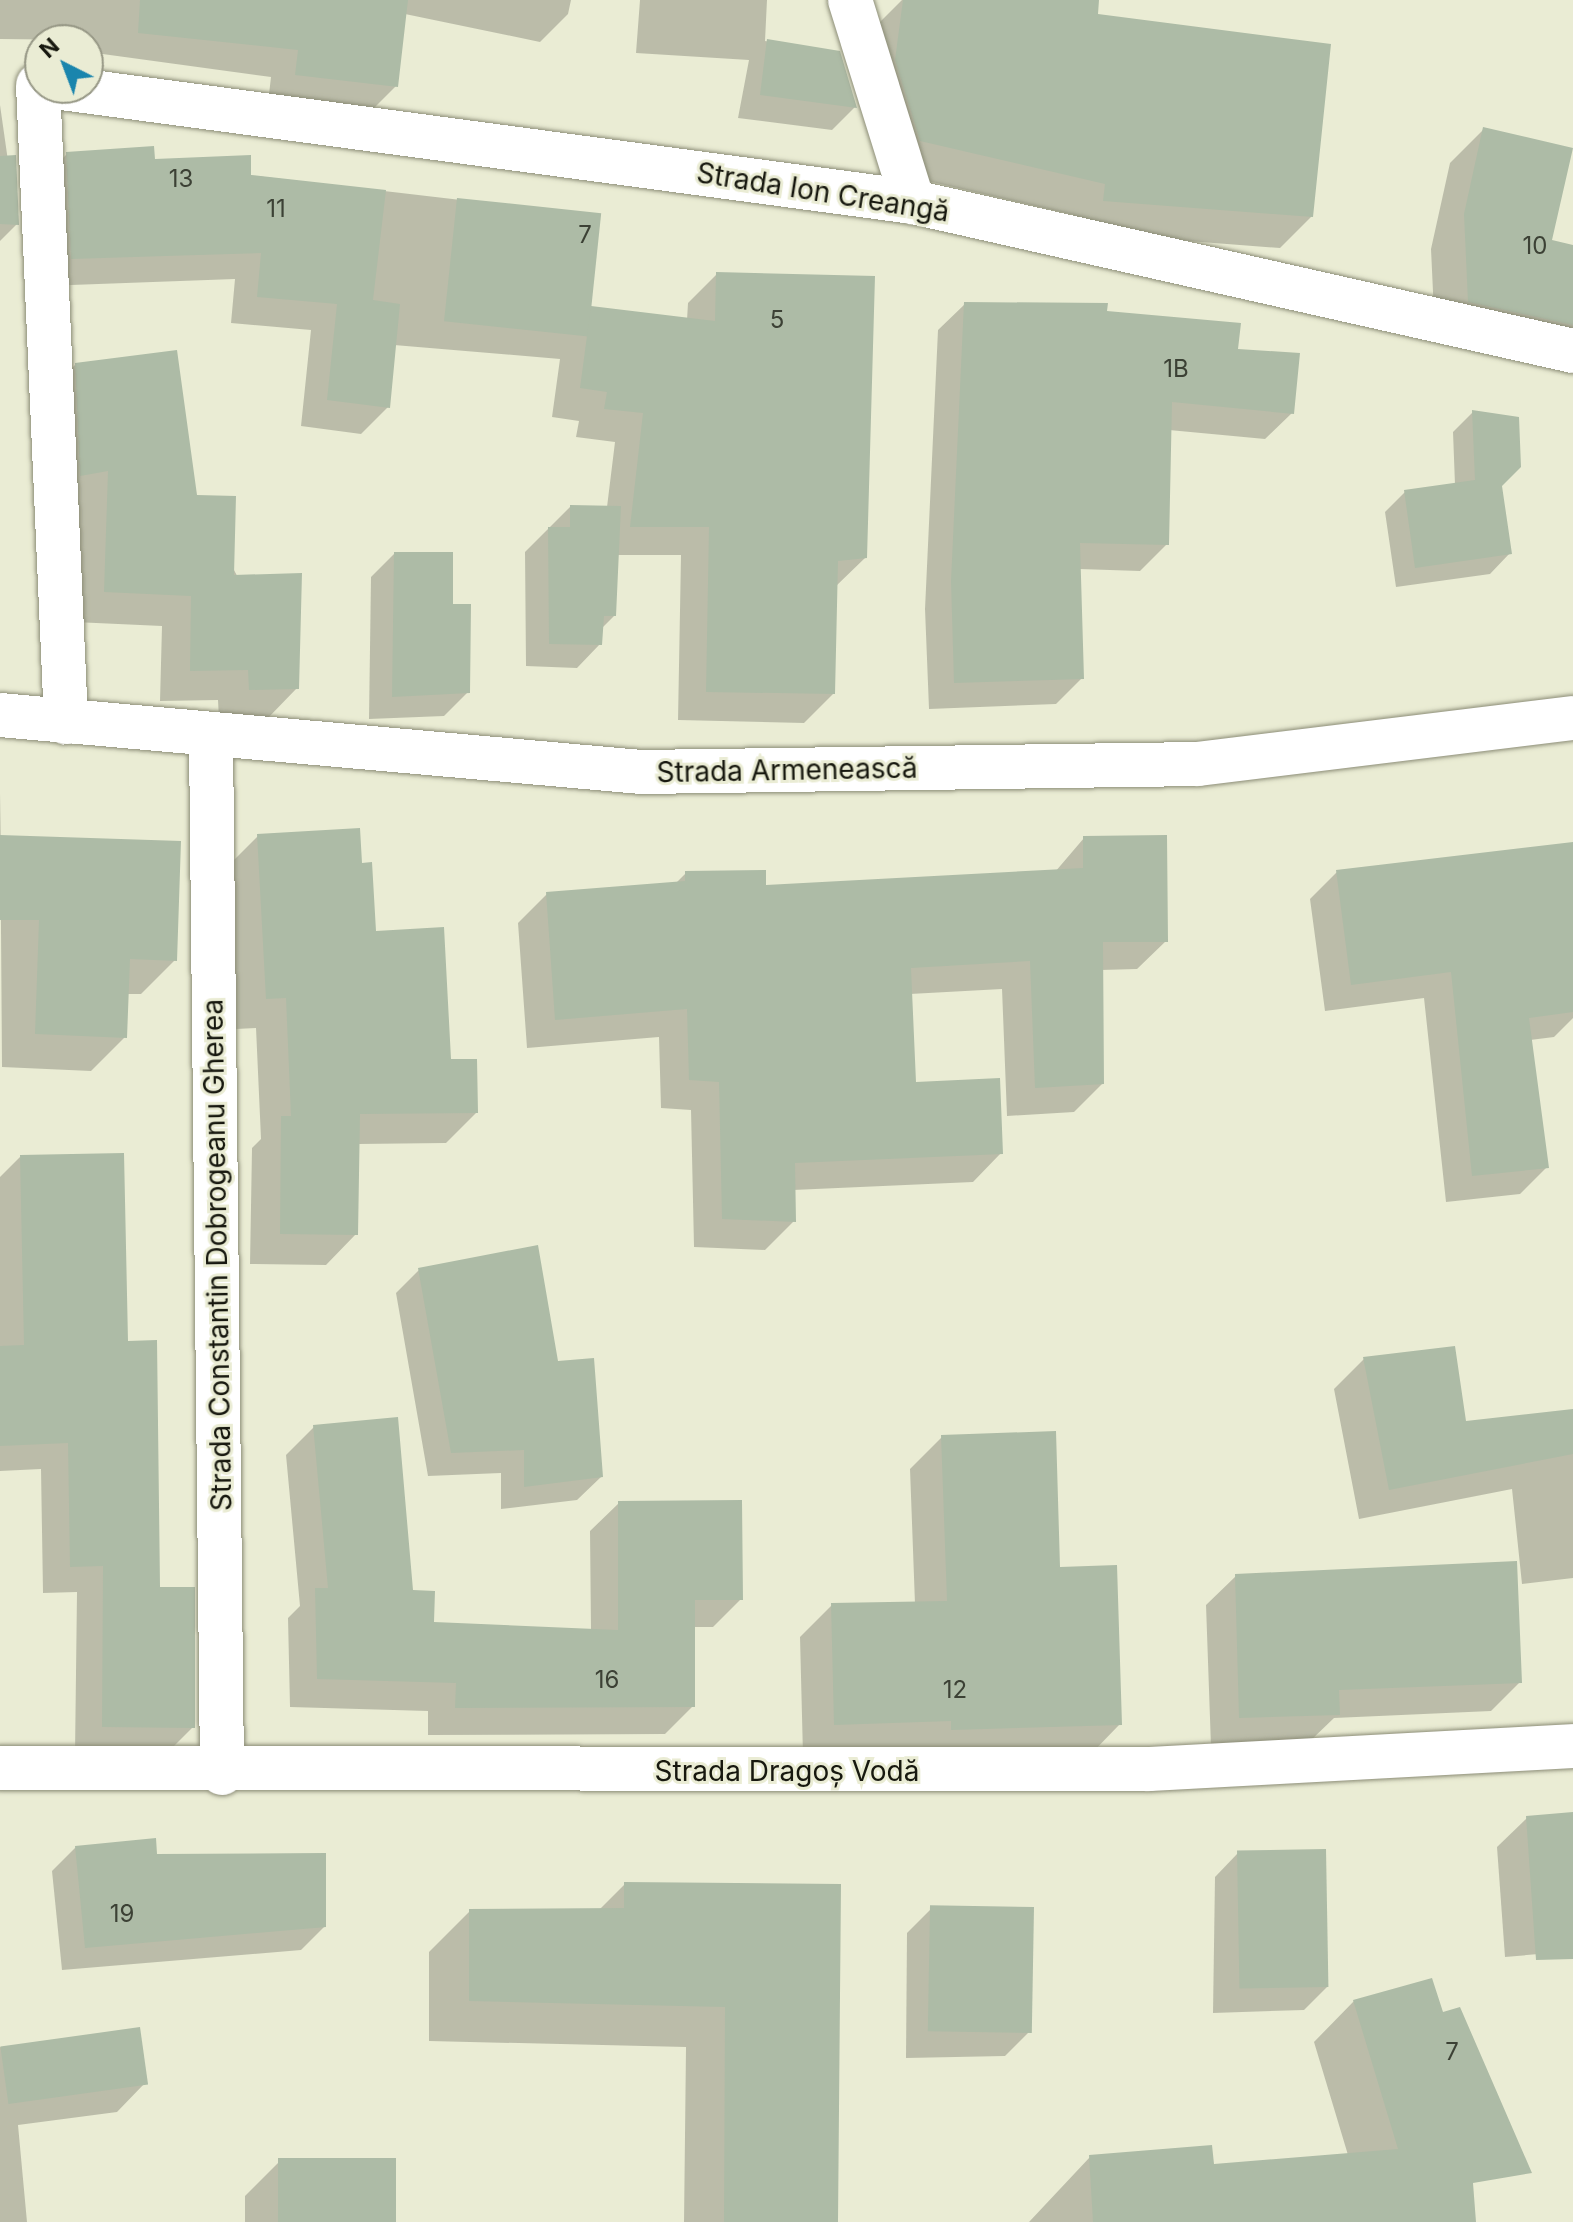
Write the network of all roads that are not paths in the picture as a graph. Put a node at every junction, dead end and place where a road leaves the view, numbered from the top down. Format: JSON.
{"nodes":[{"id":1,"x":850,"y":0,"type":"edge"},
{"id":2,"x":104,"y":93,"type":"edge"},
{"id":3,"x":36,"y":104,"type":"edge"},
{"id":4,"x":913,"y":202,"type":"junction"},
{"id":5,"x":1573,"y":351,"type":"edge"},
{"id":6,"x":0,"y":715,"type":"edge"},
{"id":7,"x":1573,"y":718,"type":"edge"},
{"id":8,"x":66,"y":722,"type":"junction"},
{"id":9,"x":211,"y":738,"type":"junction"},
{"id":10,"x":1573,"y":1746,"type":"edge"},
{"id":11,"x":0,"y":1768,"type":"edge"},
{"id":12,"x":222,"y":1773,"type":"junction"}],
"edges":[{"from":1,"to":4,"type":"street"},
{"from":2,"to":4,"type":"street","name":"Strada Ion Creangă"},
{"from":3,"to":8,"type":"street"},
{"from":4,"to":5,"type":"street","name":"Strada Ion Creangă"},
{"from":6,"to":8,"type":"street","name":"Strada Armenească"},
{"from":7,"to":9,"type":"street","name":"Strada Armenească"},
{"from":8,"to":9,"type":"street","name":"Strada Armenească"},
{"from":9,"to":12,"type":"street","name":"Strada Constantin Dobrogeanu Gherea"},
{"from":10,"to":12,"type":"street","name":"Strada Dragoș Vodă"},
{"from":11,"to":12,"type":"street","name":"Strada Dragoș Vodă"}]}
